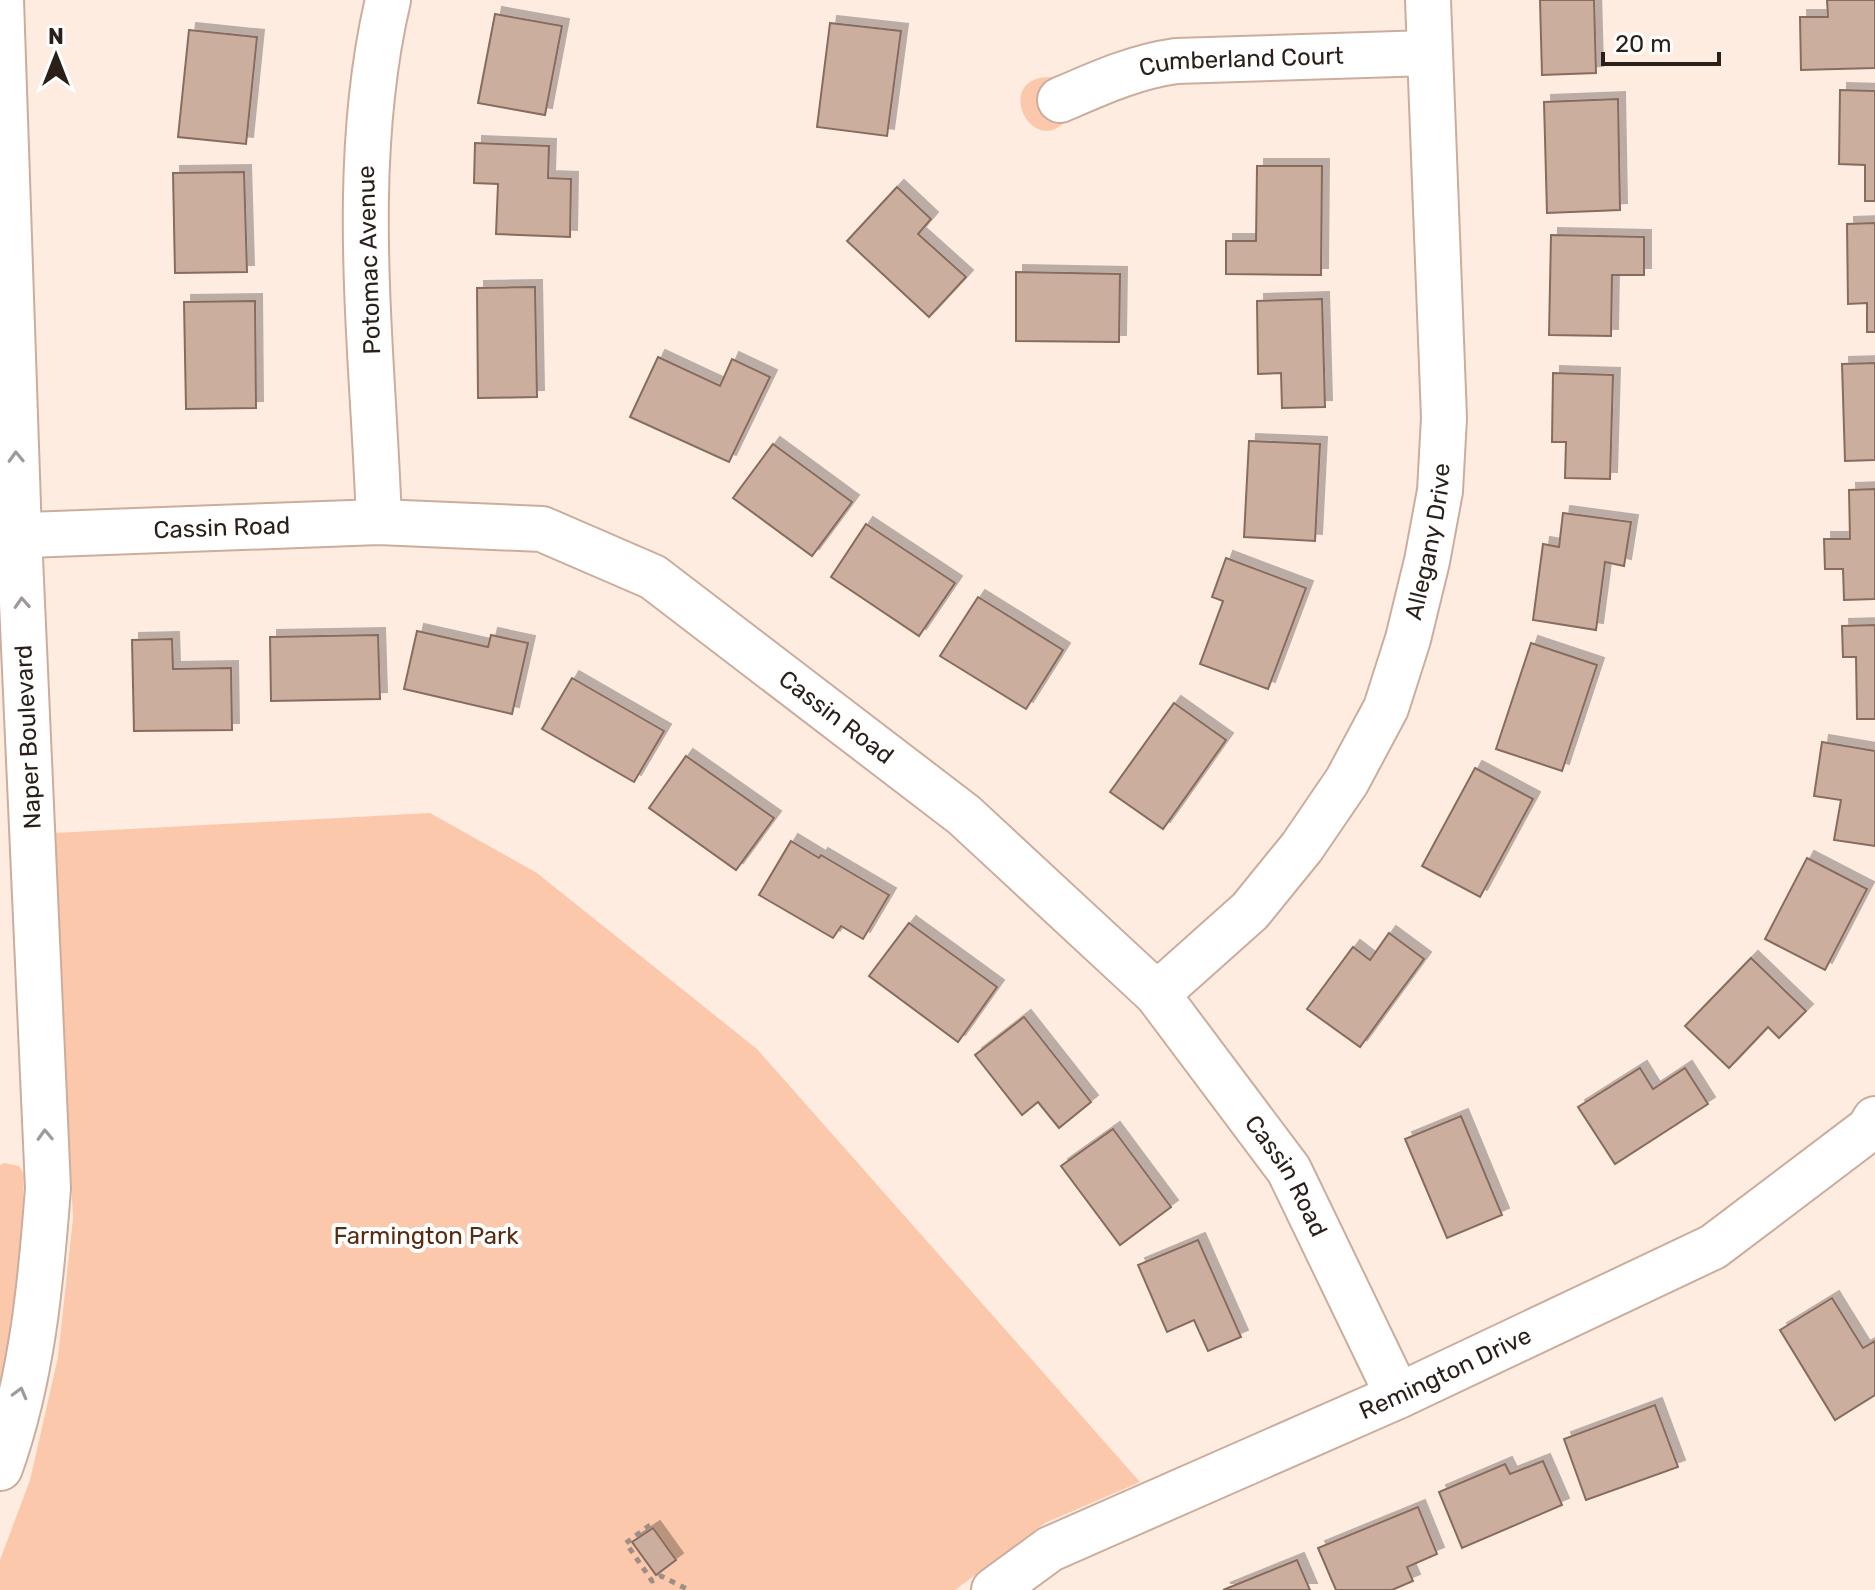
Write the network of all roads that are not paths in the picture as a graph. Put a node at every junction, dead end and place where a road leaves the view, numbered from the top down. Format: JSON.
{"nodes":[{"id":1,"x":1,"y":0,"type":"edge"},
{"id":2,"x":388,"y":0,"type":"edge"},
{"id":3,"x":1428,"y":0,"type":"edge"},
{"id":4,"x":1429,"y":53,"type":"junction"},
{"id":5,"x":1060,"y":100,"type":"dead end"},
{"id":6,"x":379,"y":522,"type":"junction"},
{"id":7,"x":9,"y":536,"type":"edge"},
{"id":8,"x":1157,"y":994,"type":"junction"},
{"id":9,"x":1873,"y":1128,"type":"edge"},
{"id":10,"x":1398,"y":1396,"type":"junction"},
{"id":11,"x":0,"y":1468,"type":"edge"},
{"id":12,"x":994,"y":1590,"type":"edge"}],
"edges":[{"from":7,"to":1,"type":"street","name":"Naper Boulevard","one_way":true},
{"from":2,"to":6,"type":"street","name":"Potomac Avenue"},
{"from":3,"to":4,"type":"street","name":"Allegany Drive"},
{"from":4,"to":5,"type":"street","name":"Cumberland Court"},
{"from":4,"to":8,"type":"street","name":"Allegany Drive"},
{"from":6,"to":7,"type":"street","name":"Cassin Road"},
{"from":6,"to":8,"type":"street","name":"Cassin Road"},
{"from":11,"to":7,"type":"street","name":"Naper Boulevard","one_way":true},
{"from":8,"to":10,"type":"street","name":"Cassin Road"},
{"from":9,"to":10,"type":"street","name":"Remington Drive"},
{"from":10,"to":12,"type":"street","name":"Remington Drive"}]}
